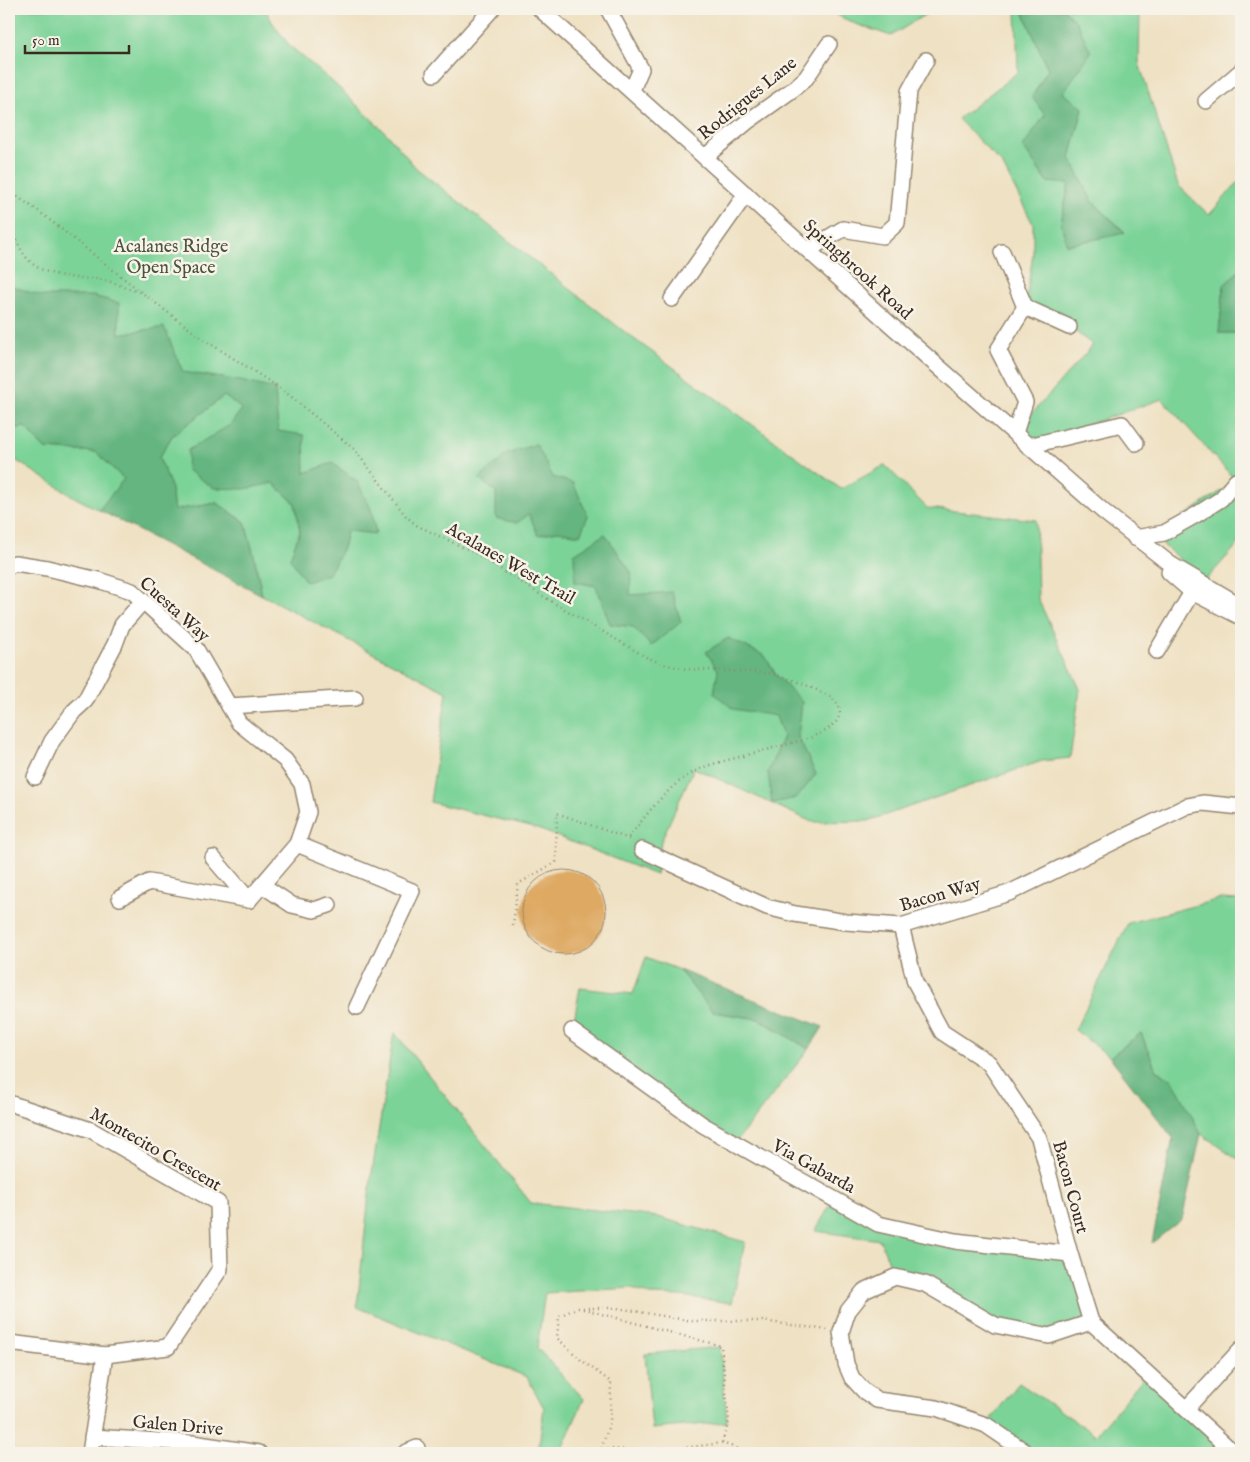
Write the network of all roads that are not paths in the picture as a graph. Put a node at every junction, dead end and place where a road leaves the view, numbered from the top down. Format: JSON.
{"nodes":[{"id":1,"x":492,"y":9,"type":"edge"},
{"id":2,"x":540,"y":9,"type":"edge"},
{"id":3,"x":608,"y":9,"type":"edge"},
{"id":4,"x":829,"y":44,"type":"dead end"},
{"id":5,"x":926,"y":60,"type":"dead end"},
{"id":6,"x":1241,"y":71,"type":"edge"},
{"id":7,"x":434,"y":74,"type":"dead end"},
{"id":8,"x":632,"y":90,"type":"junction"},
{"id":9,"x":1206,"y":101,"type":"dead end"},
{"id":10,"x":706,"y":156,"type":"junction"},
{"id":11,"x":746,"y":194,"type":"junction"},
{"id":12,"x":808,"y":250,"type":"junction"},
{"id":13,"x":1002,"y":252,"type":"dead end"},
{"id":14,"x":672,"y":299,"type":"dead end"},
{"id":15,"x":1025,"y":307,"type":"junction"},
{"id":16,"x":1069,"y":327,"type":"dead end"},
{"id":17,"x":1014,"y":433,"type":"junction"},
{"id":18,"x":1136,"y":442,"type":"dead end"},
{"id":19,"x":1028,"y":446,"type":"junction"},
{"id":20,"x":1241,"y":482,"type":"edge"},
{"id":21,"x":1135,"y":538,"type":"junction"},
{"id":22,"x":1155,"y":553,"type":"junction"},
{"id":23,"x":11,"y":563,"type":"edge"},
{"id":24,"x":1192,"y":592,"type":"junction"},
{"id":25,"x":143,"y":601,"type":"junction"},
{"id":26,"x":1241,"y":606,"type":"edge"},
{"id":27,"x":1241,"y":616,"type":"edge"},
{"id":28,"x":1157,"y":651,"type":"dead end"},
{"id":29,"x":355,"y":698,"type":"dead end"},
{"id":30,"x":229,"y":706,"type":"junction"},
{"id":31,"x":35,"y":777,"type":"dead end"},
{"id":32,"x":1241,"y":808,"type":"edge"},
{"id":33,"x":297,"y":844,"type":"junction"},
{"id":34,"x":642,"y":850,"type":"dead end"},
{"id":35,"x":213,"y":858,"type":"dead end"},
{"id":36,"x":262,"y":885,"type":"junction"},
{"id":37,"x":120,"y":898,"type":"dead end"},
{"id":38,"x":249,"y":900,"type":"junction"},
{"id":39,"x":329,"y":905,"type":"dead end"},
{"id":40,"x":900,"y":926,"type":"junction"},
{"id":41,"x":358,"y":1007,"type":"dead end"},
{"id":42,"x":572,"y":1030,"type":"dead end"},
{"id":43,"x":9,"y":1103,"type":"edge"},
{"id":44,"x":1070,"y":1254,"type":"junction"},
{"id":45,"x":1092,"y":1322,"type":"junction"},
{"id":46,"x":9,"y":1343,"type":"edge"},
{"id":47,"x":1241,"y":1350,"type":"edge"},
{"id":48,"x":105,"y":1355,"type":"junction"},
{"id":49,"x":1186,"y":1409,"type":"junction"},
{"id":50,"x":92,"y":1437,"type":"junction"},
{"id":51,"x":90,"y":1453,"type":"edge"},
{"id":52,"x":260,"y":1453,"type":"edge"},
{"id":53,"x":1027,"y":1453,"type":"edge"},
{"id":54,"x":1234,"y":1453,"type":"edge"}],
"edges":[{"from":1,"to":7,"type":"street"},
{"from":2,"to":8,"type":"street","name":"Springbrook Road"},
{"from":3,"to":8,"type":"street"},
{"from":4,"to":10,"type":"street","name":"Rodrigues Lane"},
{"from":5,"to":12,"type":"street"},
{"from":6,"to":9,"type":"street"},
{"from":8,"to":10,"type":"street","name":"Springbrook Road"},
{"from":10,"to":11,"type":"street","name":"Springbrook Road"},
{"from":11,"to":12,"type":"street","name":"Springbrook Road"},
{"from":11,"to":14,"type":"street"},
{"from":12,"to":17,"type":"street","name":"Springbrook Road"},
{"from":13,"to":15,"type":"street"},
{"from":15,"to":16,"type":"street"},
{"from":15,"to":17,"type":"street"},
{"from":17,"to":19,"type":"street","name":"Springbrook Road"},
{"from":18,"to":19,"type":"street"},
{"from":19,"to":21,"type":"street","name":"Springbrook Road"},
{"from":20,"to":21,"type":"street"},
{"from":21,"to":22,"type":"street","name":"Springbrook Road"},
{"from":22,"to":24,"type":"street","name":"Springbrook Road"},
{"from":22,"to":26,"type":"street","name":"Springbrook Road"},
{"from":23,"to":25,"type":"street","name":"Cuesta Way"},
{"from":24,"to":27,"type":"street","name":"Springbrook Road"},
{"from":24,"to":28,"type":"street"},
{"from":25,"to":30,"type":"street","name":"Cuesta Way"},
{"from":25,"to":31,"type":"street"},
{"from":29,"to":30,"type":"street"},
{"from":30,"to":33,"type":"street","name":"Cuesta Way"},
{"from":32,"to":40,"type":"street","name":"Bacon Way"},
{"from":33,"to":36,"type":"street","name":"Cuesta Way"},
{"from":33,"to":41,"type":"street"},
{"from":34,"to":40,"type":"street","name":"Bacon Way"},
{"from":35,"to":38,"type":"street"},
{"from":36,"to":38,"type":"street","name":"Cuesta Way"},
{"from":36,"to":39,"type":"street"},
{"from":37,"to":38,"type":"street"},
{"from":40,"to":44,"type":"street","name":"Bacon Court"},
{"from":42,"to":44,"type":"street","name":"Via Gabarda"},
{"from":43,"to":48,"type":"street","name":"Montecito Crescent"},
{"from":44,"to":45,"type":"street","name":"Bacon Court"},
{"from":45,"to":49,"type":"street","name":"Bacon Court"},
{"from":45,"to":53,"type":"street"},
{"from":46,"to":48,"type":"street"},
{"from":47,"to":49,"type":"street"},
{"from":48,"to":50,"type":"street"},
{"from":49,"to":54,"type":"street","name":"Bacon Court"},
{"from":50,"to":51,"type":"street"},
{"from":50,"to":52,"type":"street","name":"Galen Drive"}]}
